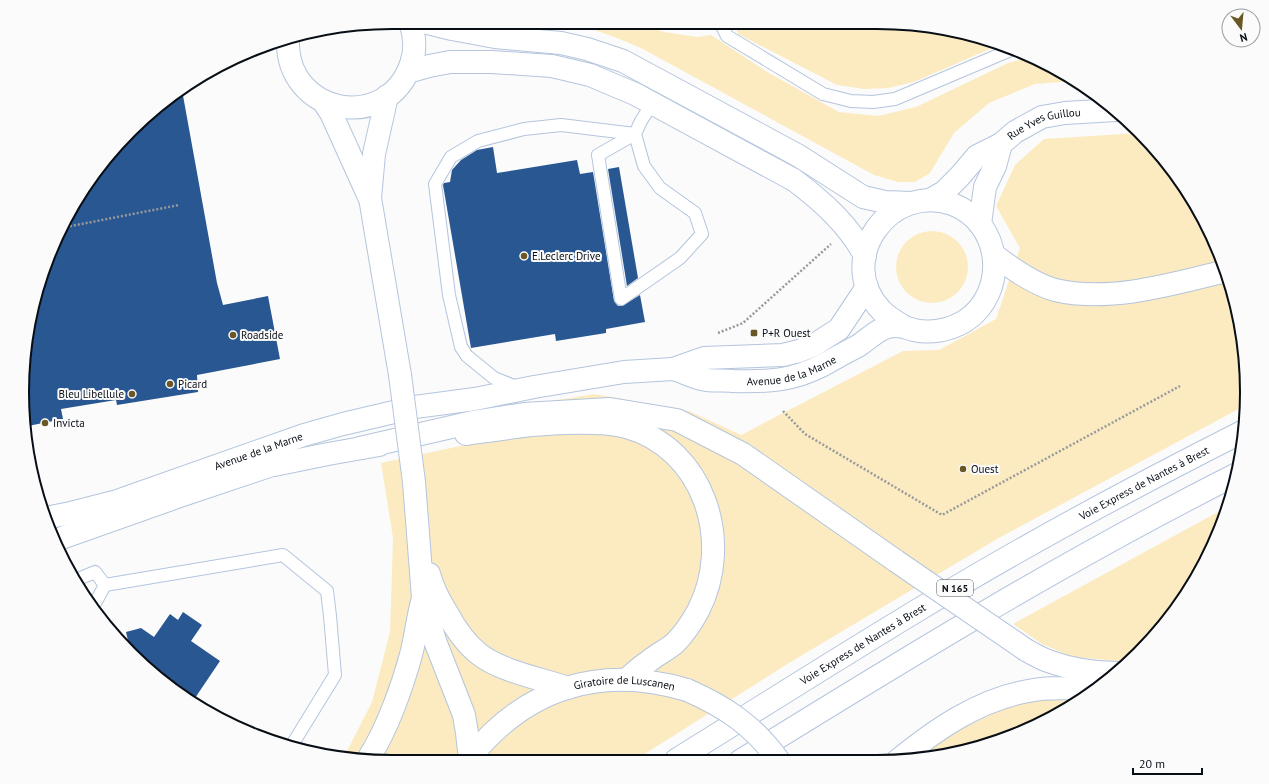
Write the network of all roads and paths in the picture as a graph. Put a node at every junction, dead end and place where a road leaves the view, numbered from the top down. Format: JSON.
{"nodes":[{"id":1,"x":413,"y":29,"type":"edge"},
{"id":2,"x":452,"y":29,"type":"edge"},
{"id":3,"x":724,"y":29,"type":"edge"},
{"id":4,"x":288,"y":44,"type":"edge"},
{"id":5,"x":1005,"y":52,"type":"edge"},
{"id":6,"x":408,"y":72,"type":"junction"},
{"id":7,"x":387,"y":96,"type":"junction"},
{"id":8,"x":323,"y":101,"type":"junction"},
{"id":9,"x":652,"y":104,"type":"junction"},
{"id":10,"x":1106,"y":111,"type":"edge"},
{"id":11,"x":635,"y":134,"type":"junction"},
{"id":12,"x":1001,"y":144,"type":"junction"},
{"id":13,"x":370,"y":198,"type":"junction"},
{"id":14,"x":920,"y":202,"type":"junction"},
{"id":15,"x":179,"y":205,"type":"dead end"},
{"id":16,"x":980,"y":224,"type":"junction"},
{"id":17,"x":69,"y":226,"type":"edge"},
{"id":18,"x":833,"y":243,"type":"dead end"},
{"id":19,"x":994,"y":254,"type":"junction"},
{"id":20,"x":864,"y":256,"type":"junction"},
{"id":21,"x":1220,"y":272,"type":"edge"},
{"id":22,"x":867,"y":287,"type":"junction"},
{"id":23,"x":903,"y":326,"type":"junction"},
{"id":24,"x":715,"y":335,"type":"dead end"},
{"id":25,"x":673,"y":369,"type":"junction"},
{"id":26,"x":1180,"y":386,"type":"dead end"},
{"id":27,"x":522,"y":389,"type":"junction"},
{"id":28,"x":476,"y":399,"type":"junction"},
{"id":29,"x":783,"y":410,"type":"dead end"},
{"id":30,"x":1237,"y":434,"type":"edge"},
{"id":31,"x":360,"y":448,"type":"junction"},
{"id":32,"x":274,"y":466,"type":"junction"},
{"id":33,"x":1230,"y":478,"type":"edge"},
{"id":34,"x":51,"y":517,"type":"edge"},
{"id":35,"x":419,"y":536,"type":"junction"},
{"id":36,"x":60,"y":539,"type":"edge"},
{"id":37,"x":80,"y":578,"type":"edge"},
{"id":38,"x":106,"y":585,"type":"junction"},
{"id":39,"x":422,"y":598,"type":"junction"},
{"id":40,"x":96,"y":603,"type":"edge"},
{"id":41,"x":1106,"y":673,"type":"edge"},
{"id":42,"x":627,"y":679,"type":"junction"},
{"id":43,"x":568,"y":688,"type":"junction"},
{"id":44,"x":1086,"y":689,"type":"edge"},
{"id":45,"x":294,"y":742,"type":"edge"},
{"id":46,"x":372,"y":754,"type":"edge"},
{"id":47,"x":906,"y":754,"type":"edge"},
{"id":48,"x":469,"y":755,"type":"edge"},
{"id":49,"x":473,"y":755,"type":"edge"},
{"id":50,"x":684,"y":755,"type":"edge"},
{"id":51,"x":748,"y":755,"type":"edge"},
{"id":52,"x":774,"y":755,"type":"edge"}],
"edges":[{"from":1,"to":6,"type":"main road"},
{"from":2,"to":14,"type":"main road"},
{"from":3,"to":5,"type":"lane"},
{"from":4,"to":8,"type":"main road"},
{"from":6,"to":7,"type":"main road"},
{"from":6,"to":9,"type":"main road"},
{"from":7,"to":8,"type":"main road"},
{"from":7,"to":13,"type":"main road"},
{"from":8,"to":13,"type":"main road"},
{"from":9,"to":11,"type":"lane"},
{"from":9,"to":20,"type":"main road"},
{"from":10,"to":12,"type":"main road","name":"Rue Yves Guillou"},
{"from":11,"to":11,"type":"lane"},
{"from":11,"to":27,"type":"lane"},
{"from":12,"to":14,"type":"main road","name":"Rue Yves Guillou"},
{"from":12,"to":16,"type":"main road","name":"Rue Yves Guillou"},
{"from":13,"to":35,"type":"main road","bridge":true},
{"from":14,"to":16,"type":"main road"},
{"from":14,"to":20,"type":"main road"},
{"from":15,"to":17,"type":"path"},
{"from":16,"to":19,"type":"main road"},
{"from":18,"to":24,"type":"path"},
{"from":19,"to":21,"type":"main road"},
{"from":19,"to":23,"type":"main road"},
{"from":20,"to":22,"type":"main road"},
{"from":22,"to":23,"type":"main road"},
{"from":22,"to":25,"type":"main road","name":"Avenue de la Marne"},
{"from":23,"to":25,"type":"main road","name":"Avenue de la Marne"},
{"from":25,"to":27,"type":"main road","name":"Avenue de la Marne"},
{"from":26,"to":29,"type":"path"},
{"from":27,"to":28,"type":"main road","name":"Avenue de la Marne"},
{"from":28,"to":32,"type":"main road","name":"Avenue de la Marne"},
{"from":28,"to":34,"type":"main road","name":"Avenue de la Marne"},
{"from":30,"to":50,"type":"main road","name":"Voie Express de Nantes à Brest","number":"N 165"},
{"from":31,"to":32,"type":"main road"},
{"from":31,"to":41,"type":"main road","bridge":true},
{"from":31,"to":42,"type":"main road"},
{"from":32,"to":36,"type":"main road","name":"Avenue de la Marne"},
{"from":33,"to":51,"type":"main road"},
{"from":35,"to":39,"type":"main road"},
{"from":35,"to":43,"type":"main road"},
{"from":37,"to":38,"type":"lane"},
{"from":38,"to":40,"type":"lane"},
{"from":38,"to":45,"type":"lane"},
{"from":39,"to":46,"type":"main road"},
{"from":39,"to":48,"type":"main road"},
{"from":42,"to":43,"type":"main road","name":"Giratoire de Luscanen"},
{"from":42,"to":52,"type":"main road","name":"Giratoire de Luscanen","bridge":true},
{"from":43,"to":49,"type":"main road","name":"Giratoire de Luscanen"},
{"from":44,"to":47,"type":"main road"}]}
